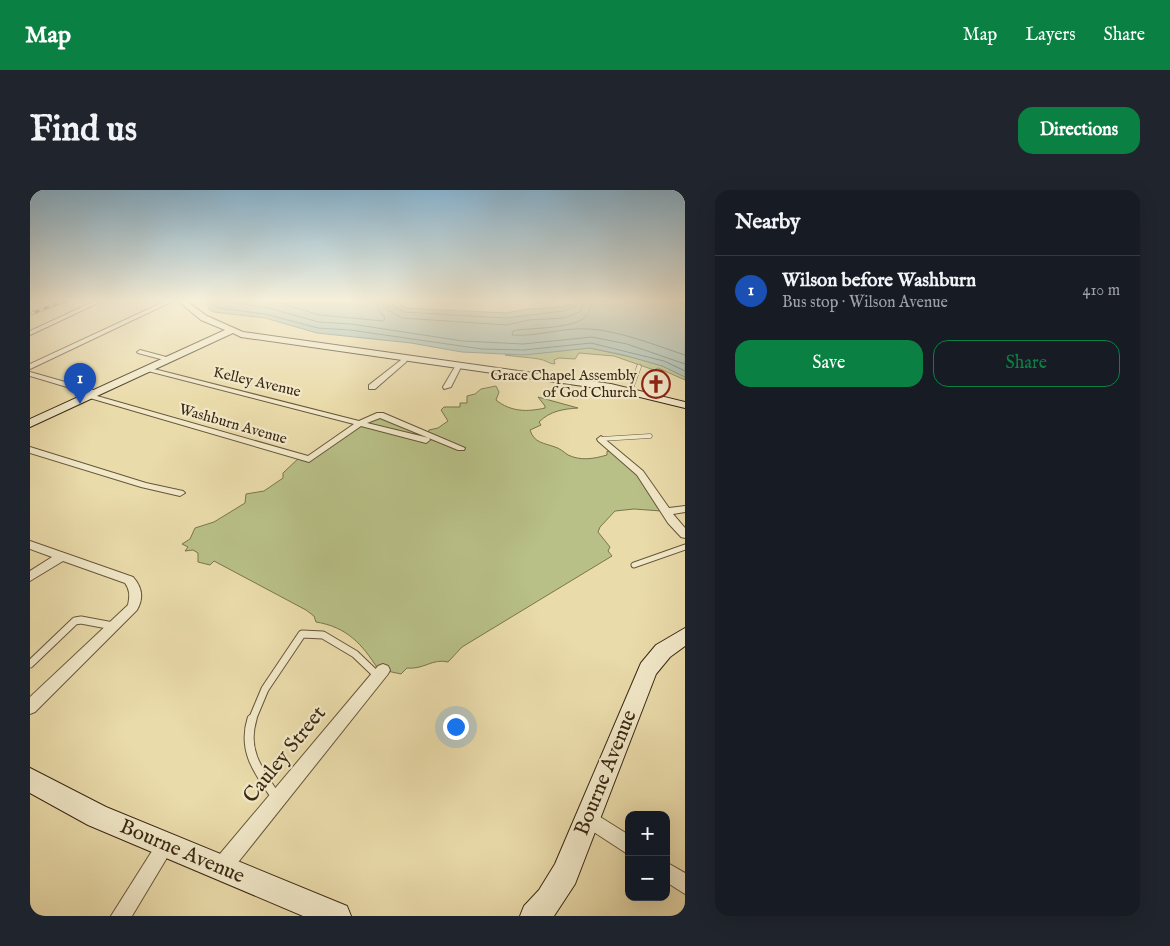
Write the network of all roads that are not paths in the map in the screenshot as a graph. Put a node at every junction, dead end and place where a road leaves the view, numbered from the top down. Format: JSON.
{"nodes":[{"id":1,"x":101,"y":334,"type":"edge"},
{"id":2,"x":225,"y":334,"type":"edge"},
{"id":3,"x":250,"y":334,"type":"edge"},
{"id":4,"x":140,"y":352,"type":"dead end"},
{"id":5,"x":406,"y":357,"type":"junction"},
{"id":6,"x":168,"y":359,"type":"junction"},
{"id":7,"x":459,"y":365,"type":"junction"},
{"id":8,"x":639,"y":366,"type":"dead end"},
{"id":9,"x":30,"y":367,"type":"edge"},
{"id":10,"x":146,"y":369,"type":"junction"},
{"id":11,"x":30,"y":374,"type":"edge"},
{"id":12,"x":372,"y":387,"type":"dead end"},
{"id":13,"x":447,"y":387,"type":"dead end"},
{"id":14,"x":630,"y":391,"type":"junction"},
{"id":15,"x":90,"y":395,"type":"junction"},
{"id":16,"x":685,"y":405,"type":"edge"},
{"id":17,"x":362,"y":422,"type":"junction"},
{"id":18,"x":30,"y":423,"type":"edge"},
{"id":19,"x":650,"y":436,"type":"dead end"},
{"id":20,"x":601,"y":439,"type":"joint"},
{"id":21,"x":30,"y":450,"type":"edge"},
{"id":22,"x":180,"y":493,"type":"dead end"},
{"id":23,"x":685,"y":509,"type":"edge"},
{"id":24,"x":666,"y":512,"type":"junction"},
{"id":25,"x":685,"y":534,"type":"edge"},
{"id":26,"x":30,"y":545,"type":"edge"},
{"id":27,"x":685,"y":547,"type":"edge"},
{"id":28,"x":62,"y":556,"type":"junction"},
{"id":29,"x":634,"y":564,"type":"dead end"},
{"id":30,"x":30,"y":577,"type":"edge"},
{"id":31,"x":113,"y":626,"type":"junction"},
{"id":32,"x":685,"y":636,"type":"edge"},
{"id":33,"x":30,"y":664,"type":"edge"},
{"id":34,"x":380,"y":673,"type":"joint"},
{"id":35,"x":30,"y":706,"type":"edge"},
{"id":36,"x":30,"y":780,"type":"edge"},
{"id":37,"x":277,"y":798,"type":"junction"},
{"id":38,"x":589,"y":819,"type":"junction"},
{"id":39,"x":625,"y":843,"type":"edge"},
{"id":40,"x":165,"y":846,"type":"junction"},
{"id":41,"x":221,"y":868,"type":"junction"},
{"id":42,"x":670,"y":875,"type":"edge"},
{"id":43,"x":685,"y":884,"type":"edge"},
{"id":44,"x":121,"y":916,"type":"edge"},
{"id":45,"x":337,"y":916,"type":"edge"},
{"id":46,"x":534,"y":916,"type":"edge"}],
"edges":[{"from":1,"to":9,"type":"street"},
{"from":2,"to":6,"type":"main road"},
{"from":3,"to":5,"type":"main road"},
{"from":4,"to":6,"type":"street"},
{"from":5,"to":7,"type":"main road"},
{"from":5,"to":12,"type":"street"},
{"from":6,"to":10,"type":"main road"},
{"from":7,"to":13,"type":"street"},
{"from":7,"to":14,"type":"main road"},
{"from":8,"to":14,"type":"lane"},
{"from":10,"to":15,"type":"main road"},
{"from":10,"to":17,"type":"street","name":"Kelley Avenue"},
{"from":11,"to":15,"type":"street","name":"Washburn Avenue"},
{"from":14,"to":16,"type":"main road"},
{"from":15,"to":17,"type":"street","name":"Washburn Avenue"},
{"from":15,"to":18,"type":"main road"},
{"from":17,"to":17,"type":"street","name":"Kelley Avenue"},
{"from":19,"to":20,"type":"lane"},
{"from":20,"to":24,"type":"street"},
{"from":21,"to":22,"type":"street"},
{"from":23,"to":24,"type":"street"},
{"from":24,"to":25,"type":"street"},
{"from":26,"to":28,"type":"street"},
{"from":27,"to":29,"type":"lane"},
{"from":28,"to":30,"type":"street"},
{"from":28,"to":31,"type":"street"},
{"from":31,"to":33,"type":"lane"},
{"from":31,"to":35,"type":"street"},
{"from":32,"to":38,"type":"street","name":"Bourne Avenue"},
{"from":34,"to":37,"type":"street","name":"Cauley Street"},
{"from":34,"to":37,"type":"lane"},
{"from":36,"to":40,"type":"main road","name":"Bourne Avenue"},
{"from":37,"to":41,"type":"street","name":"Cauley Street"},
{"from":38,"to":39,"type":"street"},
{"from":38,"to":46,"type":"street","name":"Bourne Avenue"},
{"from":40,"to":41,"type":"main road","name":"Bourne Avenue"},
{"from":40,"to":44,"type":"street"},
{"from":41,"to":45,"type":"main road","name":"Bourne Avenue"},
{"from":42,"to":43,"type":"street"}]}
